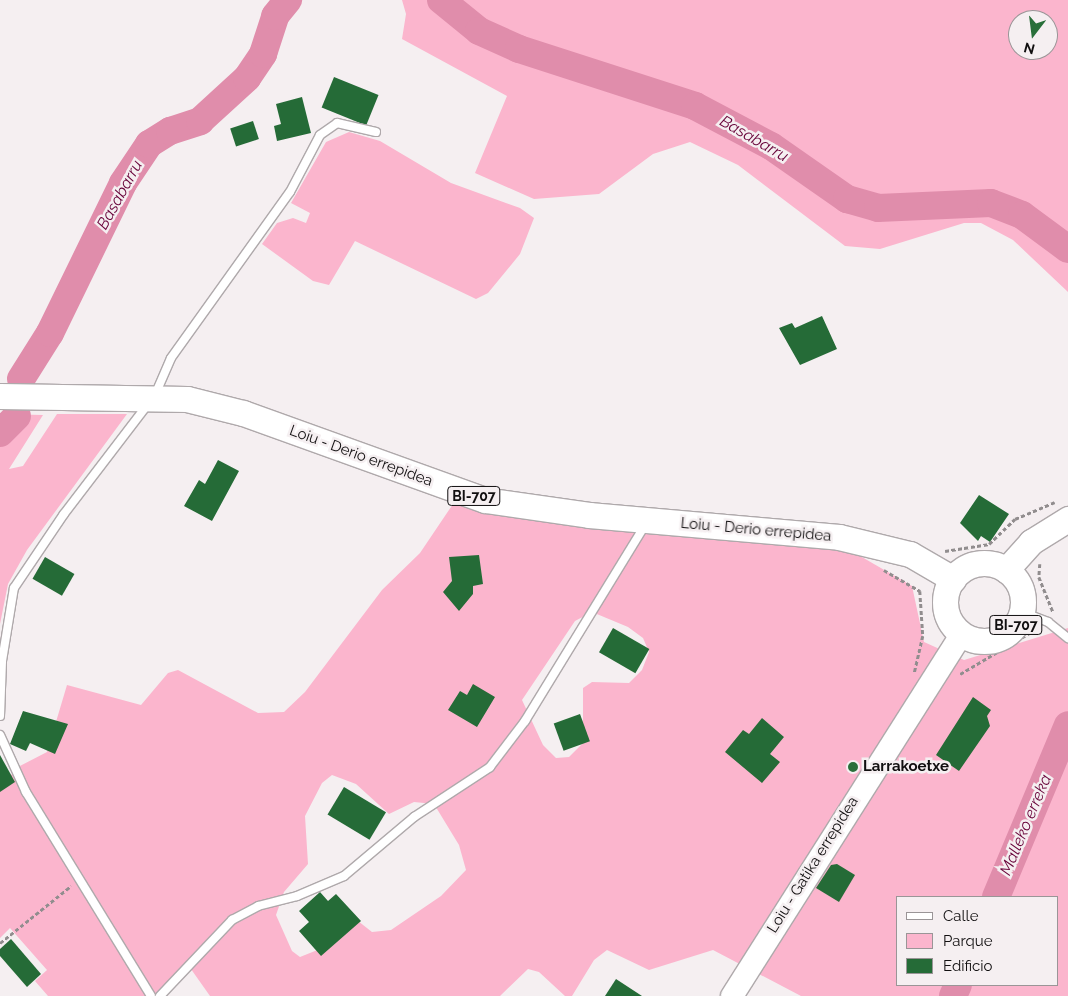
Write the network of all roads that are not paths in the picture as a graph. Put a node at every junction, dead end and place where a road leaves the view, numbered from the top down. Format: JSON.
{"nodes":[{"id":1,"x":376,"y":132,"type":"dead end"},
{"id":2,"x":0,"y":396,"type":"edge"},
{"id":3,"x":155,"y":396,"type":"junction"},
{"id":4,"x":1064,"y":510,"type":"edge"},
{"id":5,"x":648,"y":521,"type":"junction"},
{"id":6,"x":1006,"y":570,"type":"junction"},
{"id":7,"x":953,"y":578,"type":"junction"},
{"id":8,"x":1022,"y":612,"type":"junction"},
{"id":9,"x":962,"y":634,"type":"junction"},
{"id":10,"x":1068,"y":638,"type":"edge"},
{"id":11,"x":0,"y":716,"type":"edge"},
{"id":12,"x":0,"y":735,"type":"edge"},
{"id":13,"x":151,"y":996,"type":"edge"},
{"id":14,"x":160,"y":996,"type":"edge"},
{"id":15,"x":732,"y":996,"type":"edge"}],
"edges":[{"from":1,"to":3,"type":"lane"},
{"from":2,"to":3,"type":"main road","name":"Loiu - Derio errepidea","number":"BI-707"},
{"from":3,"to":5,"type":"main road","name":"Loiu - Derio errepidea","number":"BI-707"},
{"from":3,"to":11,"type":"lane"},
{"from":4,"to":6,"type":"main road"},
{"from":5,"to":7,"type":"main road","name":"Loiu - Derio errepidea","number":"BI-707"},
{"from":5,"to":14,"type":"lane"},
{"from":6,"to":7,"type":"main road"},
{"from":6,"to":8,"type":"main road","number":"BI-707"},
{"from":7,"to":9,"type":"main road"},
{"from":8,"to":9,"type":"main road","number":"BI-707"},
{"from":8,"to":10,"type":"lane"},
{"from":9,"to":15,"type":"street","name":"Loiu - Gatika errepidea"},
{"from":12,"to":13,"type":"lane"}]}
